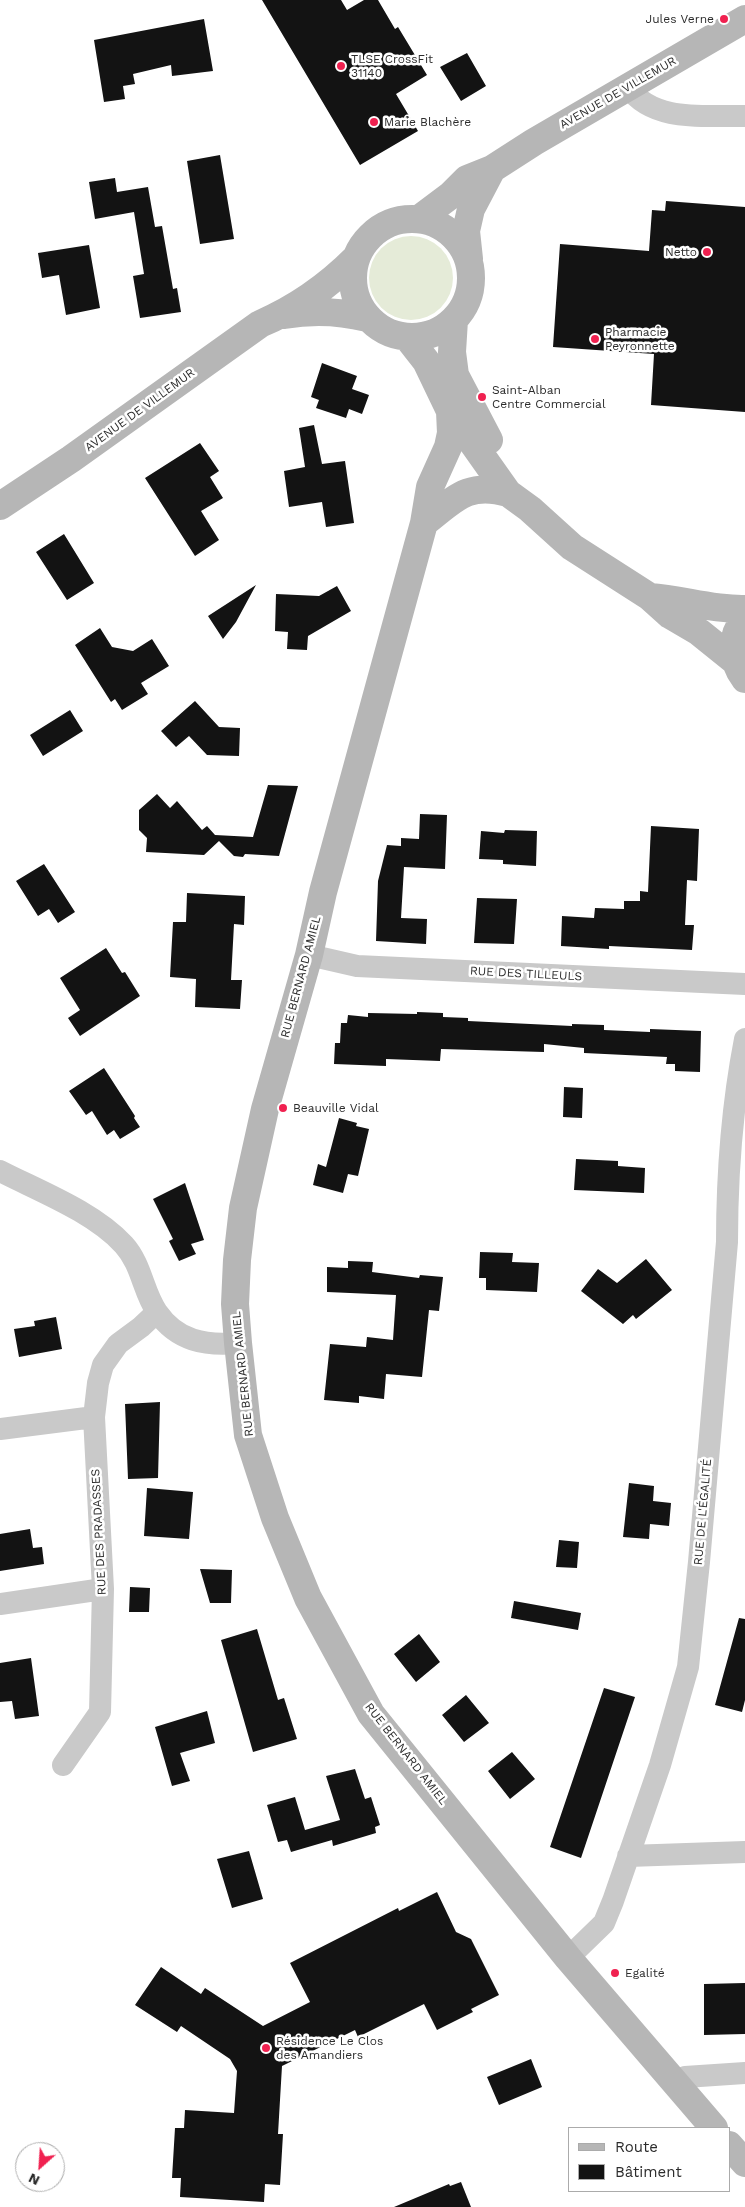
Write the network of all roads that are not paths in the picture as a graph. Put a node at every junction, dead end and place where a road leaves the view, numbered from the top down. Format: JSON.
{"nodes":[{"id":1,"x":745,"y":19,"type":"edge"},
{"id":2,"x":628,"y":87,"type":"junction"},
{"id":3,"x":745,"y":116,"type":"edge"},
{"id":4,"x":492,"y":169,"type":"junction"},
{"id":5,"x":419,"y":219,"type":"junction"},
{"id":6,"x":356,"y":258,"type":"junction"},
{"id":7,"x":469,"y":259,"type":"junction"},
{"id":8,"x":280,"y":315,"type":"junction"},
{"id":9,"x":368,"y":318,"type":"junction"},
{"id":10,"x":454,"y":320,"type":"junction"},
{"id":11,"x":408,"y":338,"type":"junction"},
{"id":12,"x":450,"y":411,"type":"junction"},
{"id":13,"x":508,"y":493,"type":"junction"},
{"id":14,"x":0,"y":506,"type":"edge"},
{"id":15,"x":530,"y":509,"type":"junction"},
{"id":16,"x":424,"y":523,"type":"junction"},
{"id":17,"x":650,"y":597,"type":"junction"},
{"id":18,"x":745,"y":608,"type":"edge"},
{"id":19,"x":745,"y":618,"type":"edge"},
{"id":20,"x":740,"y":670,"type":"edge"},
{"id":21,"x":309,"y":955,"type":"junction"},
{"id":22,"x":745,"y":984,"type":"edge"},
{"id":23,"x":745,"y":1039,"type":"edge"},
{"id":24,"x":0,"y":1171,"type":"edge"},
{"id":25,"x":157,"y":1312,"type":"junction"},
{"id":26,"x":238,"y":1343,"type":"junction"},
{"id":27,"x":94,"y":1417,"type":"junction"},
{"id":28,"x":0,"y":1428,"type":"edge"},
{"id":29,"x":103,"y":1589,"type":"junction"},
{"id":30,"x":0,"y":1604,"type":"edge"},
{"id":31,"x":63,"y":1765,"type":"dead end"},
{"id":32,"x":745,"y":1852,"type":"edge"},
{"id":33,"x":628,"y":1856,"type":"junction"},
{"id":34,"x":568,"y":1958,"type":"junction"},
{"id":35,"x":745,"y":2073,"type":"edge"},
{"id":36,"x":672,"y":2082,"type":"junction"},
{"id":37,"x":713,"y":2127,"type":"edge"},
{"id":38,"x":730,"y":2146,"type":"edge"},
{"id":39,"x":745,"y":2163,"type":"edge"}],
"edges":[{"from":1,"to":2,"type":"main road","name":"AVENUE DE VILLEMUR"},
{"from":2,"to":3,"type":"street"},
{"from":2,"to":4,"type":"main road","name":"AVENUE DE VILLEMUR"},
{"from":4,"to":5,"type":"main road","name":"AVENUE DE VILLEMUR"},
{"from":4,"to":7,"type":"main road","name":"AVENUE DE VILLEMUR"},
{"from":5,"to":6,"type":"main road"},
{"from":5,"to":7,"type":"main road"},
{"from":6,"to":8,"type":"main road","name":"AVENUE DE VILLEMUR"},
{"from":6,"to":9,"type":"main road"},
{"from":7,"to":10,"type":"main road"},
{"from":8,"to":9,"type":"main road","name":"AVENUE DE VILLEMUR"},
{"from":8,"to":14,"type":"main road","name":"AVENUE DE VILLEMUR"},
{"from":9,"to":11,"type":"main road"},
{"from":10,"to":11,"type":"main road"},
{"from":10,"to":15,"type":"main road"},
{"from":11,"to":12,"type":"main road"},
{"from":12,"to":13,"type":"main road"},
{"from":12,"to":16,"type":"main road","name":"RUE BERNARD AMIEL"},
{"from":13,"to":15,"type":"main road"},
{"from":13,"to":16,"type":"main road"},
{"from":15,"to":17,"type":"main road"},
{"from":16,"to":21,"type":"main road","name":"RUE BERNARD AMIEL"},
{"from":17,"to":18,"type":"main road"},
{"from":17,"to":20,"type":"main road"},
{"from":19,"to":20,"type":"main road"},
{"from":21,"to":22,"type":"street","name":"RUE DES TILLEULS"},
{"from":21,"to":26,"type":"main road","name":"RUE BERNARD AMIEL"},
{"from":23,"to":33,"type":"street","name":"RUE DE L'ÉGALITÉ"},
{"from":24,"to":25,"type":"street"},
{"from":25,"to":26,"type":"street"},
{"from":25,"to":27,"type":"street","name":"RUE DES PRADASSES"},
{"from":26,"to":34,"type":"main road","name":"RUE BERNARD AMIEL"},
{"from":27,"to":28,"type":"street"},
{"from":27,"to":29,"type":"street","name":"RUE DES PRADASSES"},
{"from":29,"to":30,"type":"street"},
{"from":29,"to":31,"type":"street","name":"RUE DES PRADASSES"},
{"from":32,"to":33,"type":"street"},
{"from":33,"to":34,"type":"street","name":"RUE DE L'ÉGALITÉ"},
{"from":34,"to":36,"type":"main road","name":"RUE BERNARD AMIEL"},
{"from":35,"to":36,"type":"street"},
{"from":36,"to":37,"type":"main road","name":"RUE BERNARD AMIEL"},
{"from":38,"to":39,"type":"main road"}]}
